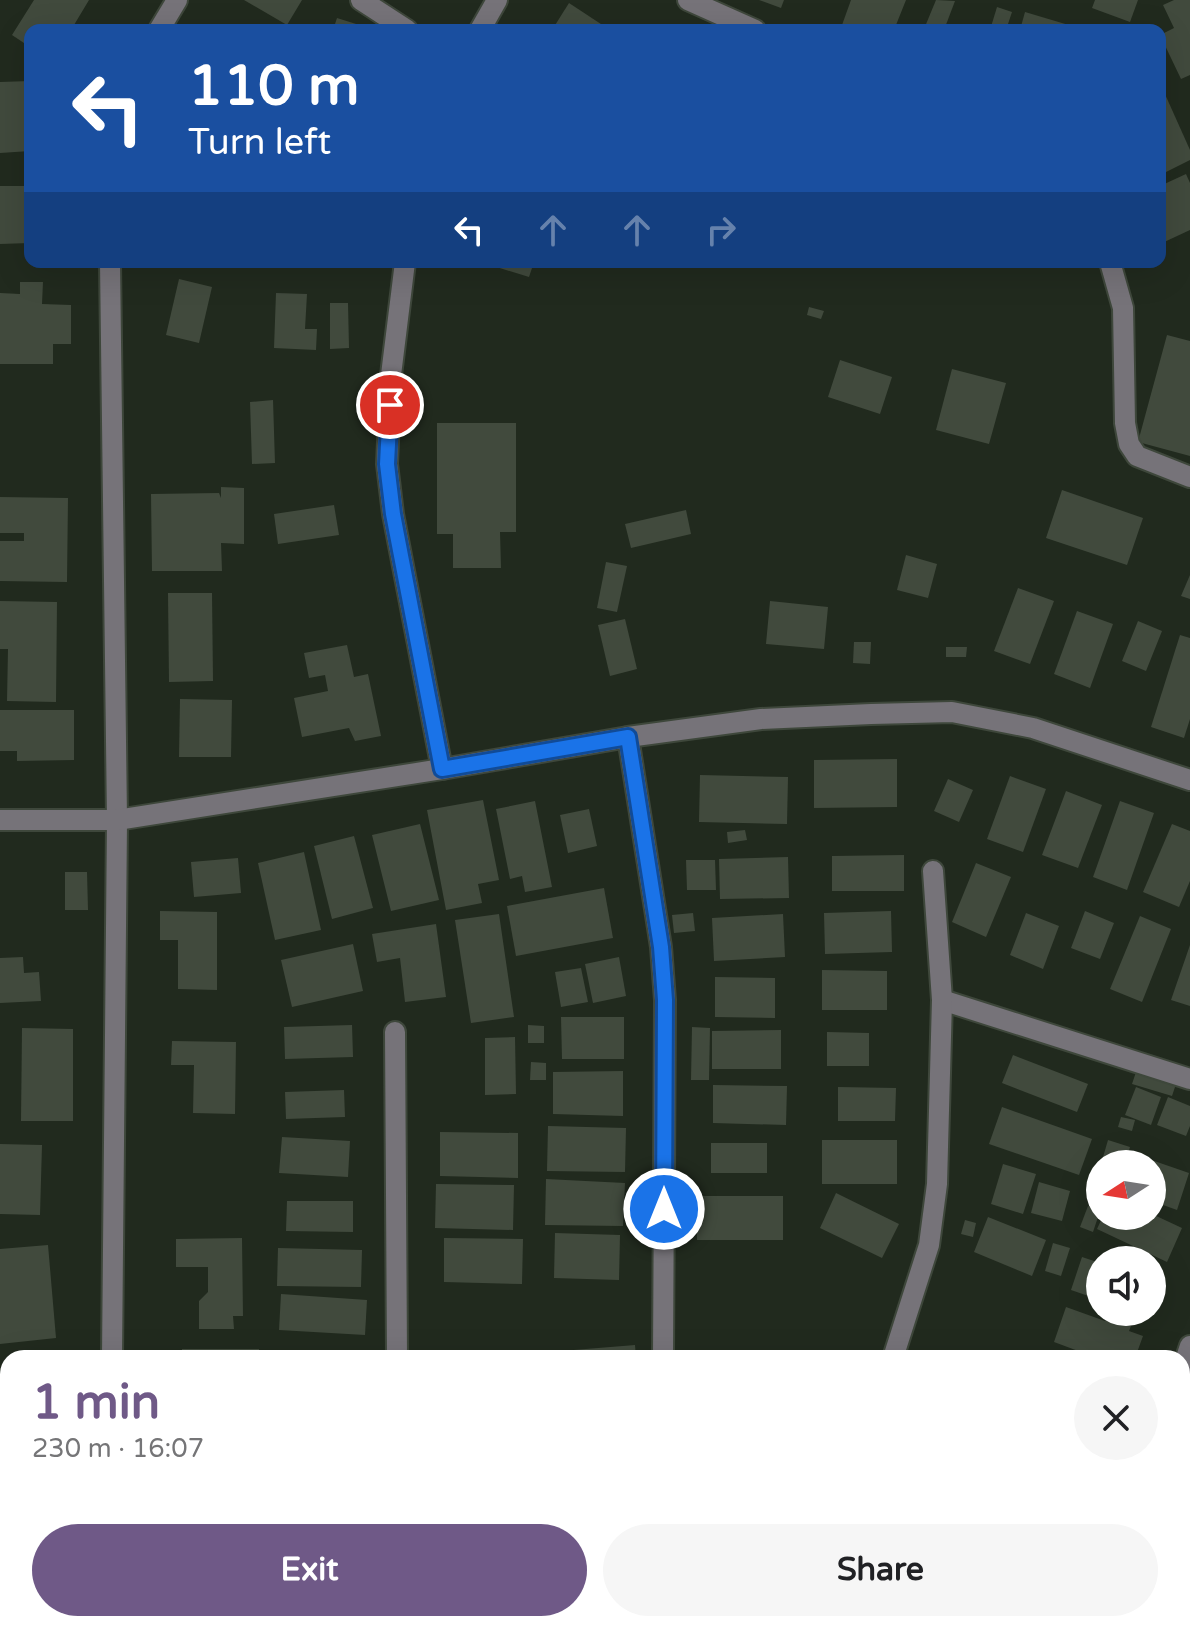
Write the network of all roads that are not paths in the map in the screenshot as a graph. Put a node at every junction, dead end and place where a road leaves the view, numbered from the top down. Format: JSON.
{"nodes":[{"id":1,"x":177,"y":0,"type":"edge"},
{"id":2,"x":361,"y":0,"type":"edge"},
{"id":3,"x":497,"y":0,"type":"edge"},
{"id":4,"x":688,"y":0,"type":"edge"},
{"id":5,"x":163,"y":24,"type":"edge"},
{"id":6,"x":398,"y":24,"type":"edge"},
{"id":7,"x":483,"y":24,"type":"edge"},
{"id":8,"x":742,"y":24,"type":"edge"},
{"id":9,"x":110,"y":268,"type":"edge"},
{"id":10,"x":404,"y":268,"type":"edge"},
{"id":11,"x":1112,"y":268,"type":"edge"},
{"id":12,"x":1190,"y":477,"type":"edge"},
{"id":13,"x":628,"y":737,"type":"junction"},
{"id":14,"x":442,"y":769,"type":"junction"},
{"id":15,"x":1190,"y":780,"type":"edge"},
{"id":16,"x":0,"y":820,"type":"edge"},
{"id":17,"x":117,"y":820,"type":"junction"},
{"id":18,"x":933,"y":871,"type":"dead end"},
{"id":19,"x":942,"y":1000,"type":"junction"},
{"id":20,"x":395,"y":1032,"type":"dead end"},
{"id":21,"x":1190,"y":1079,"type":"edge"},
{"id":22,"x":112,"y":1350,"type":"edge"},
{"id":23,"x":397,"y":1350,"type":"edge"},
{"id":24,"x":663,"y":1350,"type":"edge"},
{"id":25,"x":896,"y":1350,"type":"edge"}],
"edges":[{"from":1,"to":5,"type":"street"},
{"from":2,"to":6,"type":"street"},
{"from":3,"to":7,"type":"street"},
{"from":4,"to":8,"type":"street"},
{"from":9,"to":17,"type":"street"},
{"from":10,"to":14,"type":"street"},
{"from":11,"to":12,"type":"street"},
{"from":13,"to":14,"type":"street"},
{"from":13,"to":15,"type":"street"},
{"from":13,"to":24,"type":"street"},
{"from":14,"to":17,"type":"street"},
{"from":16,"to":17,"type":"street"},
{"from":17,"to":22,"type":"street"},
{"from":18,"to":19,"type":"street"},
{"from":19,"to":21,"type":"street"},
{"from":19,"to":25,"type":"street"},
{"from":20,"to":23,"type":"street"}]}
